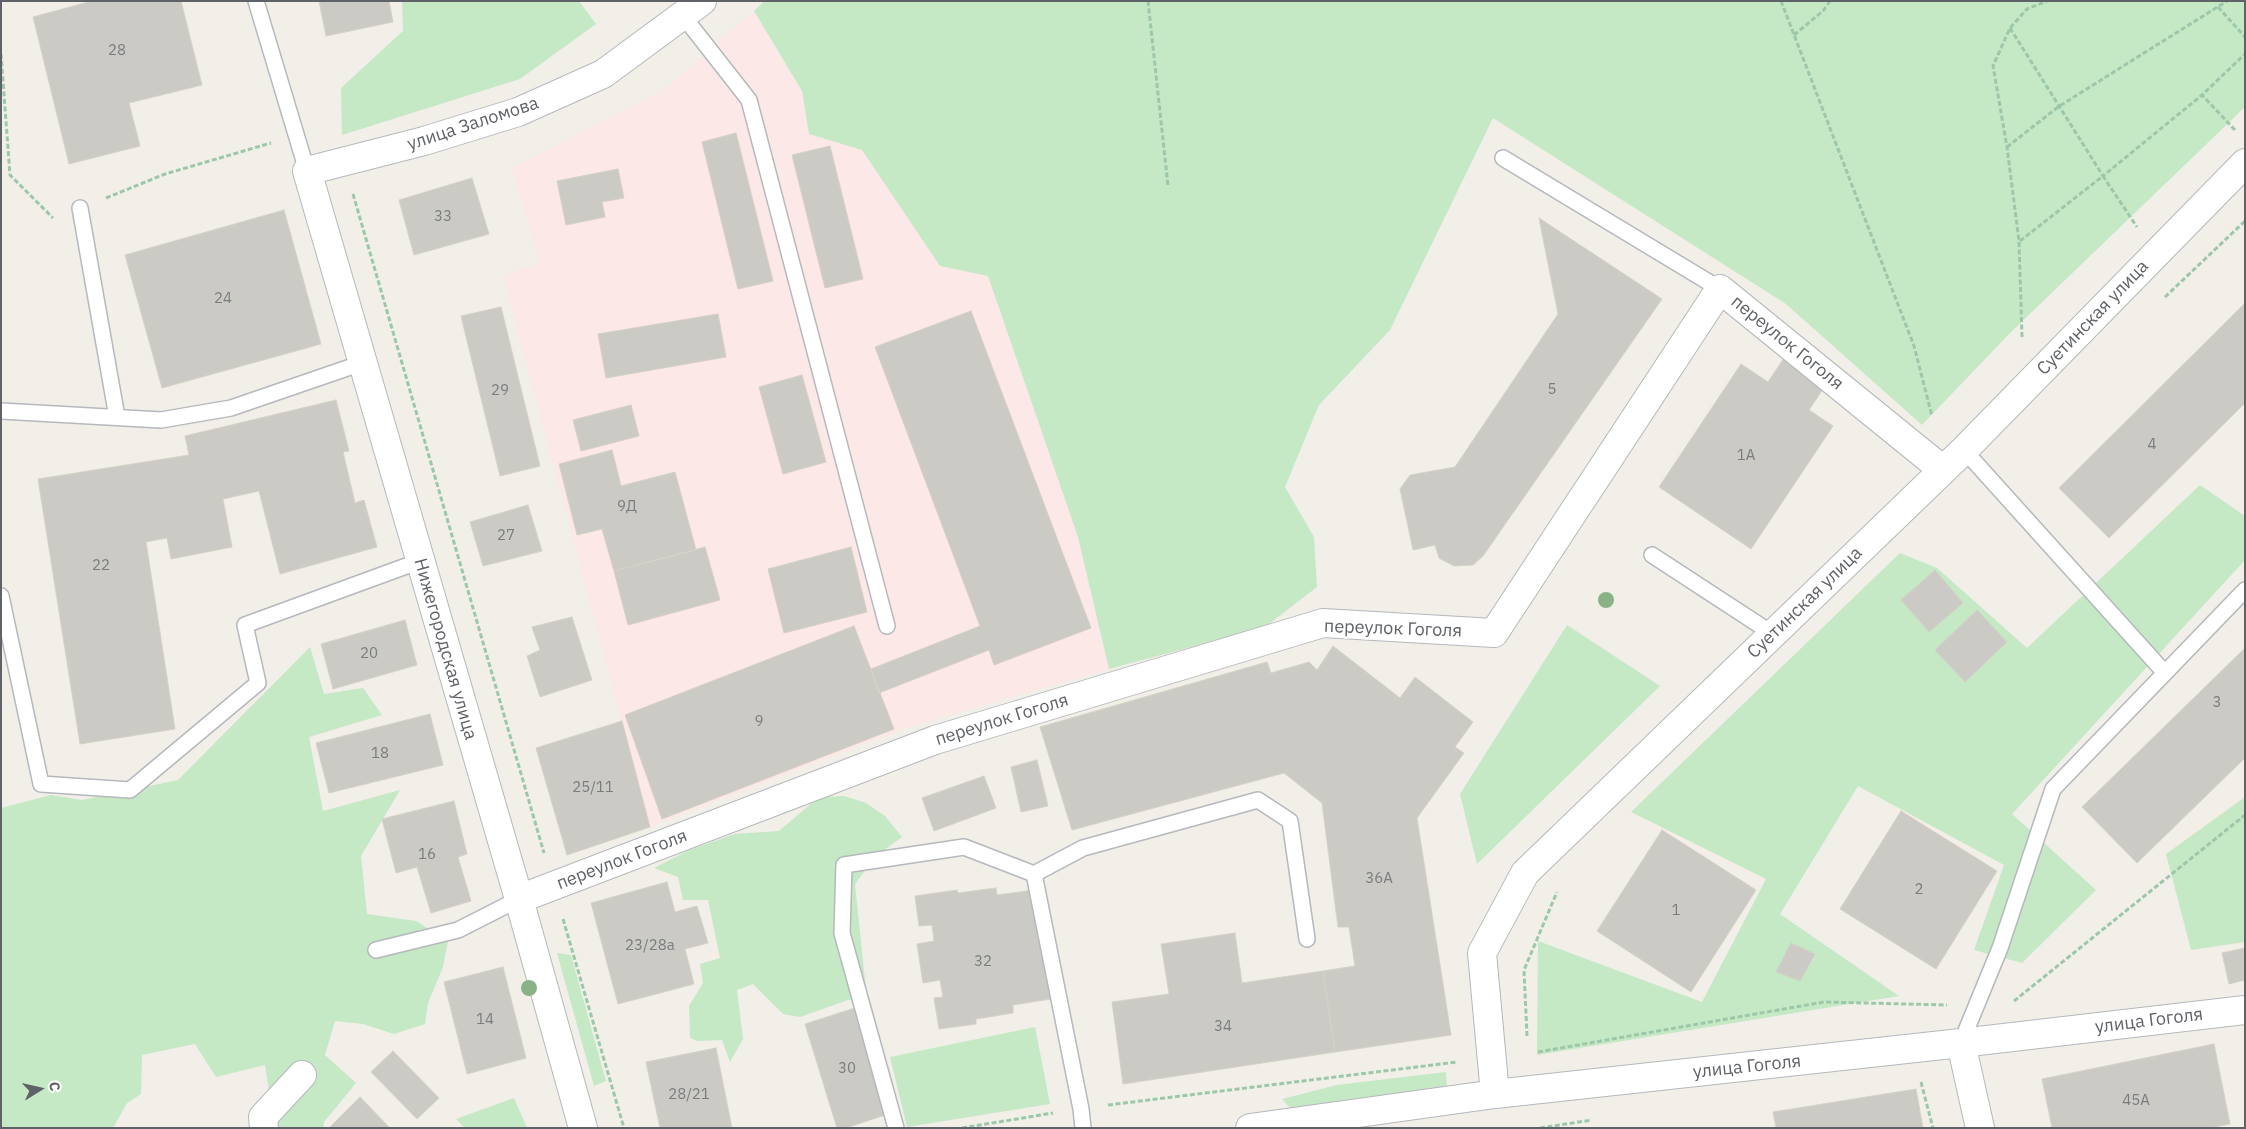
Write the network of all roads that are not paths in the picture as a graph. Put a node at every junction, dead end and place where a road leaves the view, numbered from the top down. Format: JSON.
{"nodes":[{"id":1,"x":256,"y":1,"type":"edge"},
{"id":2,"x":693,"y":9,"type":"edge"},
{"id":3,"x":1503,"y":158,"type":"dead end"},
{"id":4,"x":2245,"y":163,"type":"edge"},
{"id":5,"x":307,"y":171,"type":"junction"},
{"id":6,"x":80,"y":208,"type":"road end"},
{"id":7,"x":1720,"y":289,"type":"junction"},
{"id":8,"x":362,"y":363,"type":"junction"},
{"id":9,"x":1,"y":411,"type":"edge"},
{"id":10,"x":117,"y":417,"type":"junction"},
{"id":11,"x":1964,"y":450,"type":"junction"},
{"id":12,"x":1943,"y":470,"type":"junction"},
{"id":13,"x":1652,"y":555,"type":"dead end"},
{"id":14,"x":420,"y":561,"type":"junction"},
{"id":15,"x":2245,"y":590,"type":"edge"},
{"id":16,"x":1,"y":596,"type":"edge"},
{"id":17,"x":887,"y":626,"type":"dead end"},
{"id":18,"x":1772,"y":634,"type":"junction"},
{"id":19,"x":2165,"y":673,"type":"junction"},
{"id":20,"x":1034,"y":874,"type":"junction"},
{"id":21,"x":519,"y":899,"type":"junction"},
{"id":22,"x":1307,"y":939,"type":"dead end"},
{"id":23,"x":376,"y":950,"type":"dead end"},
{"id":24,"x":2245,"y":1010,"type":"edge"},
{"id":25,"x":1961,"y":1043,"type":"junction"},
{"id":26,"x":302,"y":1076,"type":"dead end"},
{"id":27,"x":1495,"y":1094,"type":"junction"},
{"id":28,"x":264,"y":1128,"type":"edge"},
{"id":29,"x":582,"y":1128,"type":"edge"},
{"id":30,"x":896,"y":1128,"type":"edge"},
{"id":31,"x":1083,"y":1128,"type":"edge"},
{"id":32,"x":1250,"y":1128,"type":"edge"},
{"id":33,"x":1980,"y":1128,"type":"edge"}],
"edges":[{"from":1,"to":5,"type":"lane"},
{"from":2,"to":5,"type":"street","name":"улица Заломова"},
{"from":2,"to":17,"type":"lane"},
{"from":3,"to":7,"type":"lane"},
{"from":4,"to":11,"type":"street","name":"Суетинская улица"},
{"from":5,"to":8,"type":"street","name":"Нижегородская улица"},
{"from":6,"to":10,"type":"lane"},
{"from":7,"to":12,"type":"street","name":"переулок Гоголя"},
{"from":7,"to":21,"type":"street","name":"переулок Гоголя"},
{"from":8,"to":10,"type":"lane"},
{"from":8,"to":14,"type":"street","name":"Нижегородская улица"},
{"from":9,"to":10,"type":"lane"},
{"from":11,"to":12,"type":"street","name":"Суетинская улица"},
{"from":11,"to":19,"type":"lane"},
{"from":12,"to":18,"type":"street","name":"Суетинская улица"},
{"from":13,"to":18,"type":"lane"},
{"from":14,"to":16,"type":"lane"},
{"from":14,"to":21,"type":"street","name":"Нижегородская улица"},
{"from":15,"to":19,"type":"lane"},
{"from":18,"to":27,"type":"street","name":"Суетинская улица"},
{"from":19,"to":25,"type":"lane"},
{"from":20,"to":22,"type":"lane"},
{"from":20,"to":30,"type":"lane"},
{"from":20,"to":31,"type":"lane"},
{"from":21,"to":23,"type":"lane"},
{"from":21,"to":29,"type":"street","name":"Нижегородская улица"},
{"from":24,"to":25,"type":"street","name":"улица Гоголя"},
{"from":25,"to":27,"type":"street","name":"улица Гоголя"},
{"from":25,"to":33,"type":"street"},
{"from":26,"to":28,"type":"street"},
{"from":27,"to":32,"type":"street","name":"улица Гоголя"}]}
